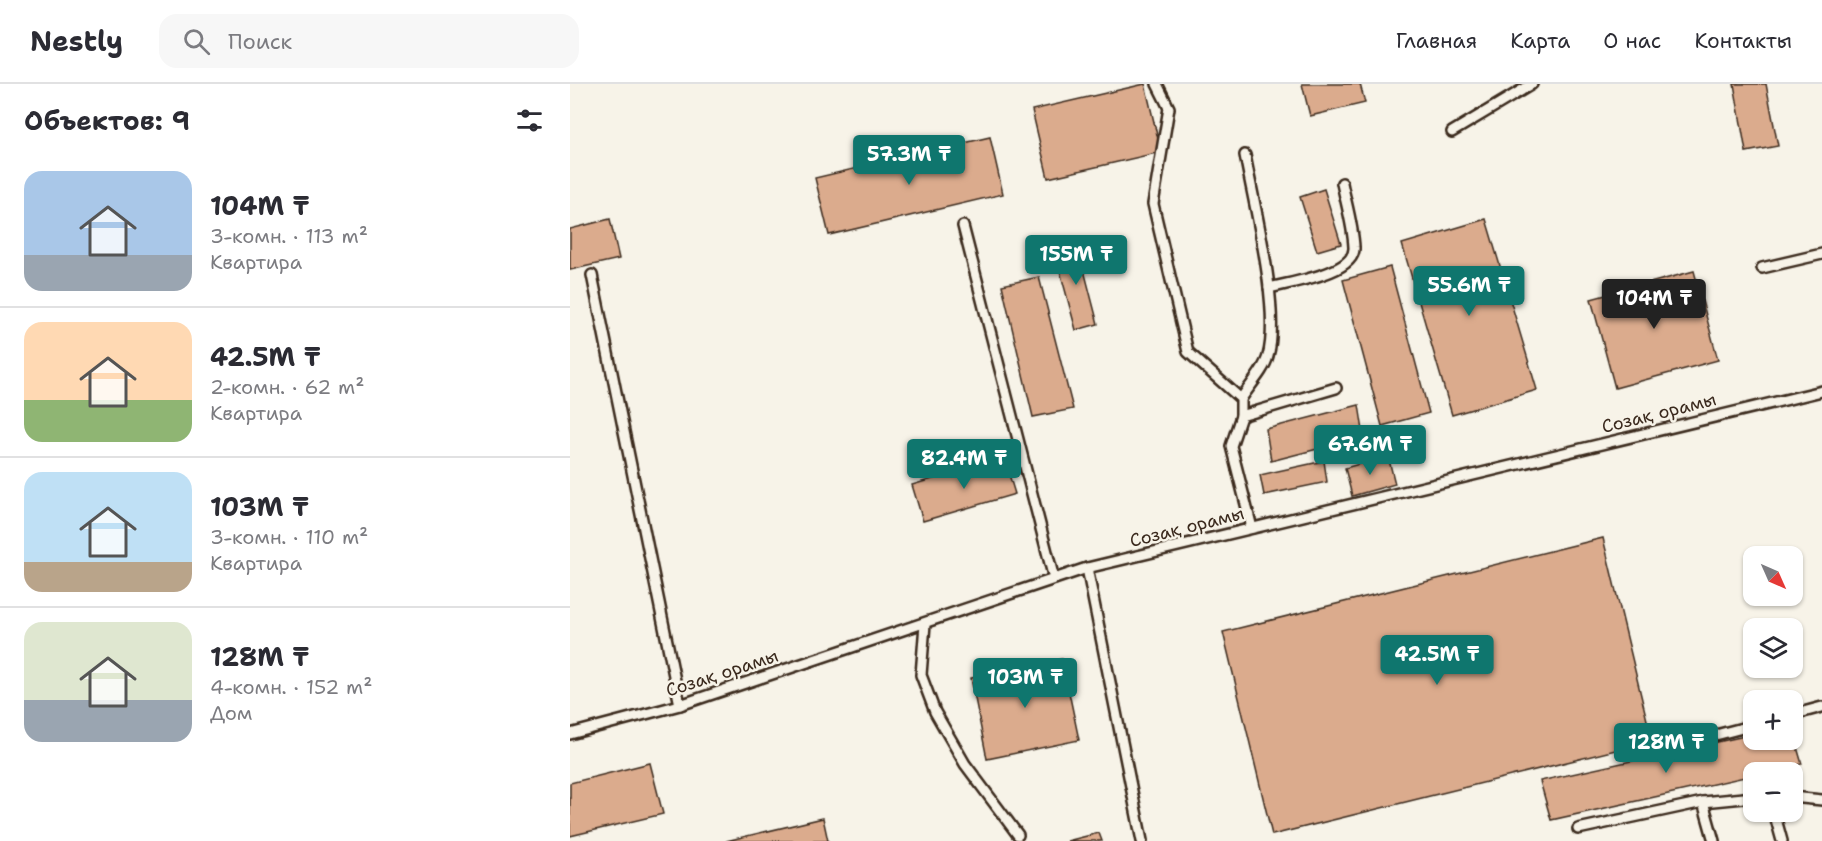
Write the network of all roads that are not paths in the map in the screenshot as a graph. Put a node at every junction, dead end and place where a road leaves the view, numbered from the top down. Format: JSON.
{"nodes":[{"id":1,"x":1157,"y":84,"type":"edge"},
{"id":2,"x":1532,"y":84,"type":"edge"},
{"id":3,"x":1452,"y":132,"type":"dead end"},
{"id":4,"x":1245,"y":155,"type":"dead end"},
{"id":5,"x":1342,"y":183,"type":"dead end"},
{"id":6,"x":963,"y":226,"type":"dead end"},
{"id":7,"x":1822,"y":254,"type":"edge"},
{"id":8,"x":1762,"y":268,"type":"dead end"},
{"id":9,"x":592,"y":275,"type":"dead end"},
{"id":10,"x":1269,"y":288,"type":"junction"},
{"id":11,"x":1336,"y":388,"type":"dead end"},
{"id":12,"x":1822,"y":391,"type":"edge"},
{"id":13,"x":1241,"y":399,"type":"junction"},
{"id":14,"x":1241,"y":416,"type":"junction"},
{"id":15,"x":1252,"y":528,"type":"junction"},
{"id":16,"x":1088,"y":568,"type":"junction"},
{"id":17,"x":1054,"y":579,"type":"junction"},
{"id":18,"x":925,"y":624,"type":"junction"},
{"id":19,"x":680,"y":705,"type":"junction"},
{"id":20,"x":1822,"y":707,"type":"edge"},
{"id":21,"x":1803,"y":712,"type":"edge"},
{"id":22,"x":1743,"y":728,"type":"edge"},
{"id":23,"x":570,"y":734,"type":"edge"},
{"id":24,"x":1680,"y":744,"type":"dead end"},
{"id":25,"x":1743,"y":797,"type":"edge"},
{"id":26,"x":1803,"y":798,"type":"edge"},
{"id":27,"x":1822,"y":800,"type":"edge"},
{"id":28,"x":1703,"y":802,"type":"junction"},
{"id":29,"x":1777,"y":822,"type":"edge"},
{"id":30,"x":1578,"y":829,"type":"dead end"},
{"id":31,"x":1018,"y":835,"type":"dead end"},
{"id":32,"x":1142,"y":841,"type":"edge"},
{"id":33,"x":1714,"y":841,"type":"edge"},
{"id":34,"x":1782,"y":841,"type":"edge"}],
"edges":[{"from":1,"to":13,"type":"lane"},
{"from":2,"to":3,"type":"lane"},
{"from":4,"to":10,"type":"lane"},
{"from":5,"to":10,"type":"lane"},
{"from":6,"to":17,"type":"lane"},
{"from":7,"to":8,"type":"lane"},
{"from":9,"to":19,"type":"lane"},
{"from":10,"to":13,"type":"lane"},
{"from":11,"to":14,"type":"lane"},
{"from":12,"to":15,"type":"lane","name":"Созақ орамы"},
{"from":13,"to":14,"type":"lane"},
{"from":14,"to":15,"type":"lane"},
{"from":15,"to":16,"type":"lane","name":"Созақ орамы"},
{"from":16,"to":17,"type":"lane","name":"Созақ орамы"},
{"from":16,"to":32,"type":"lane"},
{"from":17,"to":18,"type":"lane","name":"Созақ орамы"},
{"from":18,"to":19,"type":"lane","name":"Созақ орамы"},
{"from":18,"to":31,"type":"lane"},
{"from":19,"to":23,"type":"lane","name":"Созақ орамы"},
{"from":20,"to":21,"type":"lane"},
{"from":22,"to":24,"type":"lane"},
{"from":25,"to":28,"type":"lane"},
{"from":26,"to":27,"type":"lane"},
{"from":28,"to":30,"type":"lane"},
{"from":28,"to":33,"type":"lane"},
{"from":29,"to":34,"type":"lane"}]}
